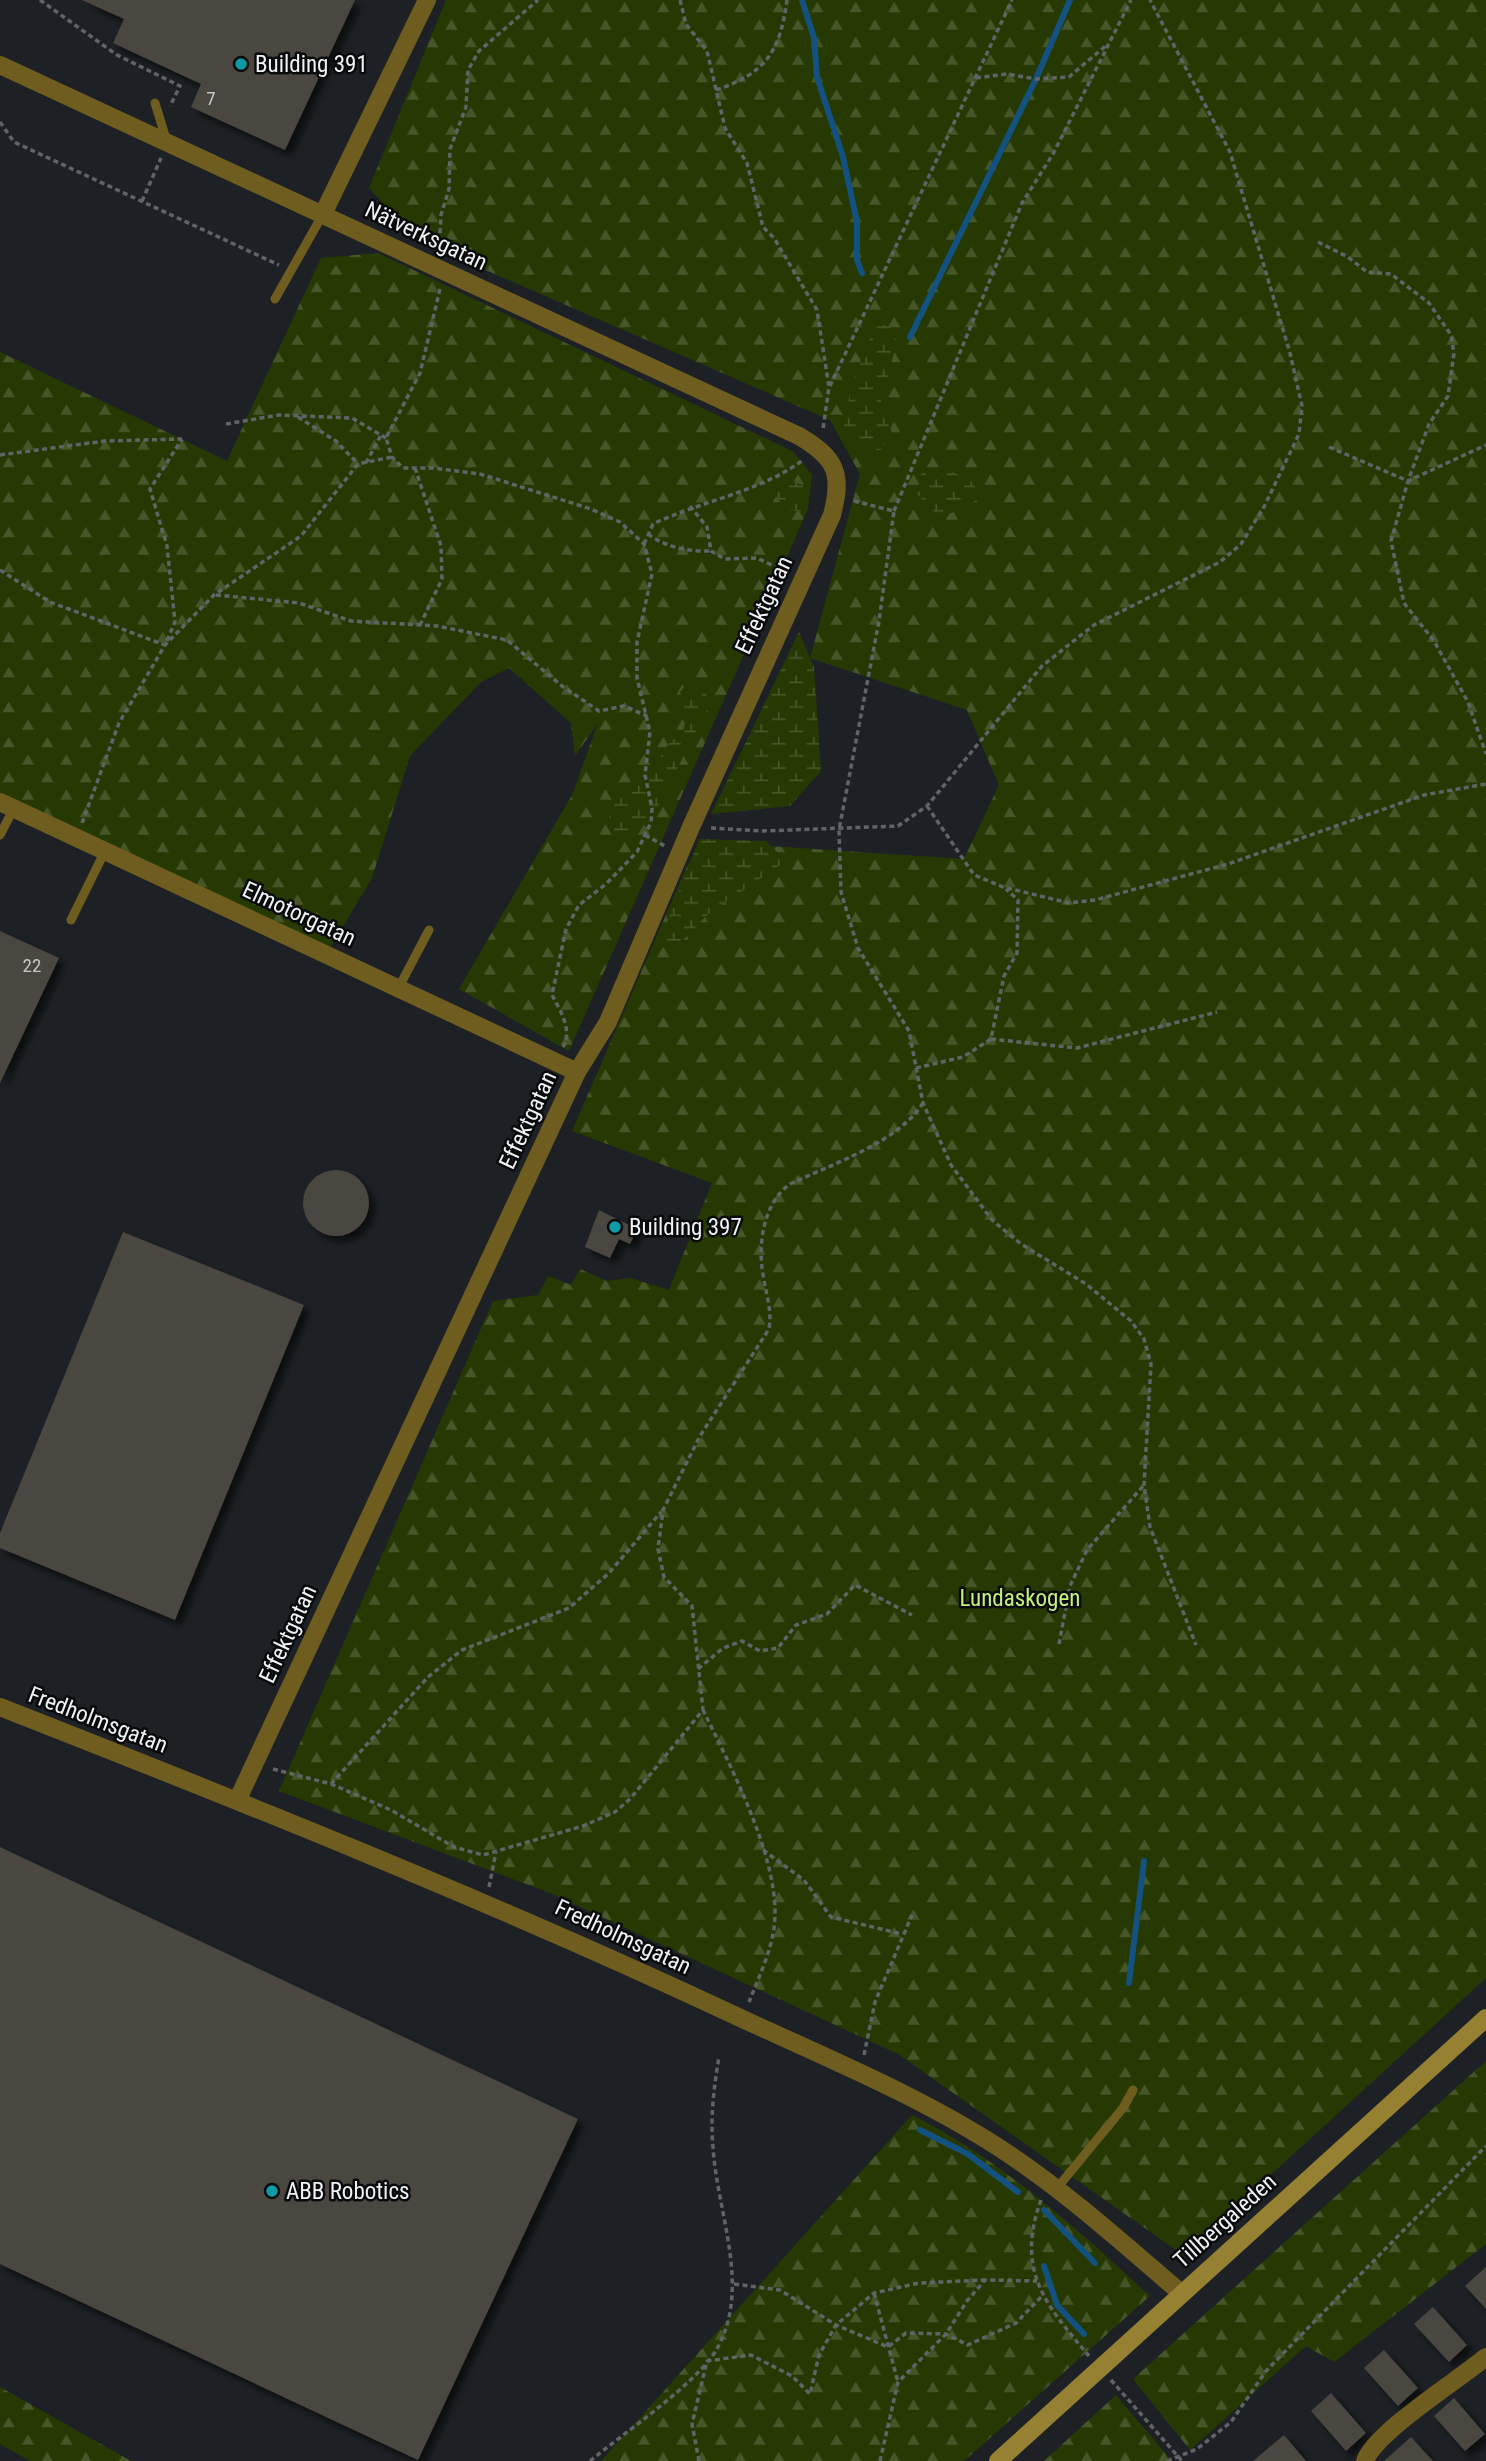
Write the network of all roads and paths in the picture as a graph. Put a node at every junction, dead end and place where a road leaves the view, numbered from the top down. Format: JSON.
{"nodes":[{"id":1,"x":40,"y":0,"type":"edge"},
{"id":2,"x":427,"y":0,"type":"edge"},
{"id":3,"x":538,"y":0,"type":"edge"},
{"id":4,"x":680,"y":0,"type":"edge"},
{"id":5,"x":787,"y":0,"type":"edge"},
{"id":6,"x":1012,"y":0,"type":"edge"},
{"id":7,"x":1131,"y":0,"type":"edge"},
{"id":8,"x":1150,"y":0,"type":"edge"},
{"id":9,"x":1112,"y":40,"type":"junction"},
{"id":10,"x":0,"y":65,"type":"edge"},
{"id":11,"x":976,"y":78,"type":"junction"},
{"id":12,"x":716,"y":90,"type":"junction"},
{"id":13,"x":155,"y":103,"type":"dead end"},
{"id":14,"x":0,"y":122,"type":"edge"},
{"id":15,"x":162,"y":125,"type":"junction"},
{"id":16,"x":168,"y":144,"type":"junction"},
{"id":17,"x":142,"y":201,"type":"junction"},
{"id":18,"x":323,"y":214,"type":"junction"},
{"id":19,"x":1318,"y":242,"type":"dead end"},
{"id":20,"x":291,"y":270,"type":"junction"},
{"id":21,"x":440,"y":270,"type":"junction"},
{"id":22,"x":275,"y":299,"type":"dead end"},
{"id":23,"x":830,"y":387,"type":"junction"},
{"id":24,"x":296,"y":416,"type":"junction"},
{"id":25,"x":226,"y":424,"type":"dead end"},
{"id":26,"x":384,"y":437,"type":"junction"},
{"id":27,"x":1486,"y":445,"type":"edge"},
{"id":28,"x":1329,"y":447,"type":"dead end"},
{"id":29,"x":823,"y":452,"type":"junction"},
{"id":30,"x":0,"y":455,"type":"edge"},
{"id":31,"x":392,"y":457,"type":"junction"},
{"id":32,"x":366,"y":463,"type":"junction"},
{"id":33,"x":358,"y":464,"type":"junction"},
{"id":34,"x":415,"y":468,"type":"junction"},
{"id":35,"x":1408,"y":481,"type":"junction"},
{"id":36,"x":837,"y":497,"type":"junction"},
{"id":37,"x":691,"y":506,"type":"junction"},
{"id":38,"x":894,"y":511,"type":"junction"},
{"id":39,"x":648,"y":534,"type":"junction"},
{"id":40,"x":645,"y":544,"type":"junction"},
{"id":41,"x":711,"y":551,"type":"junction"},
{"id":42,"x":0,"y":570,"type":"edge"},
{"id":43,"x":803,"y":578,"type":"junction"},
{"id":44,"x":214,"y":595,"type":"junction"},
{"id":45,"x":420,"y":625,"type":"junction"},
{"id":46,"x":164,"y":645,"type":"junction"},
{"id":47,"x":647,"y":716,"type":"junction"},
{"id":48,"x":1486,"y":754,"type":"edge"},
{"id":49,"x":1486,"y":784,"type":"edge"},
{"id":50,"x":7,"y":805,"type":"edge"},
{"id":51,"x":927,"y":806,"type":"junction"},
{"id":52,"x":691,"y":827,"type":"junction"},
{"id":53,"x":839,"y":830,"type":"junction"},
{"id":54,"x":0,"y":835,"type":"edge"},
{"id":55,"x":77,"y":837,"type":"junction"},
{"id":56,"x":106,"y":850,"type":"junction"},
{"id":57,"x":1003,"y":887,"type":"junction"},
{"id":58,"x":71,"y":920,"type":"dead end"},
{"id":59,"x":429,"y":930,"type":"dead end"},
{"id":60,"x":399,"y":987,"type":"junction"},
{"id":61,"x":1217,"y":1012,"type":"dead end"},
{"id":62,"x":991,"y":1039,"type":"junction"},
{"id":63,"x":554,"y":1061,"type":"junction"},
{"id":64,"x":916,"y":1068,"type":"junction"},
{"id":65,"x":577,"y":1072,"type":"junction"},
{"id":66,"x":923,"y":1104,"type":"junction"},
{"id":67,"x":1144,"y":1485,"type":"junction"},
{"id":68,"x":663,"y":1510,"type":"junction"},
{"id":69,"x":912,"y":1615,"type":"dead end"},
{"id":70,"x":1059,"y":1644,"type":"dead end"},
{"id":71,"x":1196,"y":1645,"type":"dead end"},
{"id":72,"x":698,"y":1669,"type":"junction"},
{"id":73,"x":0,"y":1707,"type":"edge"},
{"id":74,"x":703,"y":1710,"type":"junction"},
{"id":75,"x":254,"y":1765,"type":"junction"},
{"id":76,"x":331,"y":1784,"type":"junction"},
{"id":77,"x":237,"y":1801,"type":"junction"},
{"id":78,"x":763,"y":1850,"type":"junction"},
{"id":79,"x":496,"y":1852,"type":"junction"},
{"id":80,"x":486,"y":1903,"type":"junction"},
{"id":81,"x":912,"y":1915,"type":"dead end"},
{"id":82,"x":902,"y":1934,"type":"junction"},
{"id":83,"x":1486,"y":2018,"type":"edge"},
{"id":84,"x":742,"y":2019,"type":"junction"},
{"id":85,"x":719,"y":2057,"type":"dead end"},
{"id":86,"x":859,"y":2074,"type":"junction"},
{"id":87,"x":1132,"y":2090,"type":"dead end"},
{"id":88,"x":1486,"y":2146,"type":"edge"},
{"id":89,"x":1053,"y":2185,"type":"junction"},
{"id":90,"x":985,"y":2280,"type":"junction"},
{"id":91,"x":1037,"y":2281,"type":"junction"},
{"id":92,"x":734,"y":2284,"type":"junction"},
{"id":93,"x":873,"y":2293,"type":"junction"},
{"id":94,"x":1181,"y":2293,"type":"junction"},
{"id":95,"x":1042,"y":2296,"type":"junction"},
{"id":96,"x":836,"y":2325,"type":"junction"},
{"id":97,"x":946,"y":2334,"type":"junction"},
{"id":98,"x":888,"y":2347,"type":"junction"},
{"id":99,"x":1091,"y":2357,"type":"dead end"},
{"id":100,"x":1486,"y":2357,"type":"edge"},
{"id":101,"x":707,"y":2361,"type":"junction"},
{"id":102,"x":1110,"y":2378,"type":"dead end"},
{"id":103,"x":898,"y":2382,"type":"junction"},
{"id":104,"x":1178,"y":2456,"type":"junction"},
{"id":105,"x":590,"y":2461,"type":"edge"},
{"id":106,"x":699,"y":2461,"type":"edge"},
{"id":107,"x":880,"y":2461,"type":"edge"},
{"id":108,"x":998,"y":2461,"type":"edge"},
{"id":109,"x":1167,"y":2461,"type":"edge"},
{"id":110,"x":1182,"y":2461,"type":"edge"},
{"id":111,"x":1365,"y":2461,"type":"edge"}],
"edges":[{"from":1,"to":15,"type":"path"},
{"from":2,"to":18,"type":"street"},
{"from":3,"to":21,"type":"path"},
{"from":4,"to":12,"type":"path"},
{"from":5,"to":12,"type":"path"},
{"from":6,"to":11,"type":"path"},
{"from":7,"to":9,"type":"path"},
{"from":8,"to":51,"type":"path"},
{"from":9,"to":11,"type":"path"},
{"from":9,"to":38,"type":"path"},
{"from":10,"to":16,"type":"street","name":"Nätverksgatan"},
{"from":11,"to":23,"type":"path"},
{"from":12,"to":23,"type":"path"},
{"from":13,"to":15,"type":"lane"},
{"from":14,"to":17,"type":"path"},
{"from":15,"to":16,"type":"lane"},
{"from":16,"to":17,"type":"path"},
{"from":16,"to":18,"type":"street","name":"Nätverksgatan"},
{"from":17,"to":20,"type":"path"},
{"from":18,"to":20,"type":"lane"},
{"from":18,"to":21,"type":"street","name":"Nätverksgatan"},
{"from":19,"to":35,"type":"path"},
{"from":20,"to":22,"type":"lane"},
{"from":21,"to":26,"type":"path"},
{"from":21,"to":29,"type":"street","name":"Nätverksgatan"},
{"from":23,"to":29,"type":"path"},
{"from":24,"to":25,"type":"path"},
{"from":24,"to":26,"type":"path"},
{"from":24,"to":33,"type":"path"},
{"from":26,"to":31,"type":"path"},
{"from":26,"to":32,"type":"path"},
{"from":27,"to":35,"type":"path"},
{"from":28,"to":35,"type":"path"},
{"from":29,"to":36,"type":"street","name":"Effektgatan"},
{"from":29,"to":37,"type":"path"},
{"from":30,"to":46,"type":"path"},
{"from":31,"to":32,"type":"path"},
{"from":31,"to":34,"type":"path"},
{"from":32,"to":33,"type":"path"},
{"from":33,"to":44,"type":"path"},
{"from":34,"to":40,"type":"path"},
{"from":34,"to":45,"type":"path"},
{"from":35,"to":48,"type":"path"},
{"from":36,"to":38,"type":"path"},
{"from":36,"to":43,"type":"street","name":"Effektgatan"},
{"from":37,"to":39,"type":"path"},
{"from":37,"to":41,"type":"path"},
{"from":38,"to":53,"type":"path"},
{"from":39,"to":40,"type":"path"},
{"from":39,"to":41,"type":"path"},
{"from":40,"to":47,"type":"path"},
{"from":41,"to":43,"type":"path"},
{"from":42,"to":46,"type":"path"},
{"from":43,"to":52,"type":"street","name":"Effektgatan"},
{"from":44,"to":45,"type":"path"},
{"from":44,"to":46,"type":"path"},
{"from":45,"to":47,"type":"path"},
{"from":46,"to":55,"type":"path"},
{"from":47,"to":63,"type":"path"},
{"from":49,"to":57,"type":"path"},
{"from":50,"to":54,"type":"lane"},
{"from":50,"to":55,"type":"street","name":"Elmotorgatan"},
{"from":51,"to":53,"type":"path"},
{"from":51,"to":57,"type":"path"},
{"from":52,"to":53,"type":"path"},
{"from":52,"to":65,"type":"street","name":"Effektgatan"},
{"from":53,"to":64,"type":"path"},
{"from":55,"to":56,"type":"street","name":"Elmotorgatan"},
{"from":56,"to":58,"type":"lane"},
{"from":56,"to":60,"type":"street","name":"Elmotorgatan"},
{"from":57,"to":62,"type":"path"},
{"from":59,"to":60,"type":"lane"},
{"from":60,"to":63,"type":"street","name":"Elmotorgatan"},
{"from":61,"to":62,"type":"path"},
{"from":62,"to":64,"type":"path"},
{"from":63,"to":65,"type":"street","name":"Elmotorgatan"},
{"from":64,"to":66,"type":"path"},
{"from":65,"to":75,"type":"street","name":"Effektgatan"},
{"from":66,"to":67,"type":"path"},
{"from":66,"to":68,"type":"path"},
{"from":67,"to":70,"type":"path"},
{"from":67,"to":71,"type":"path"},
{"from":68,"to":72,"type":"path"},
{"from":68,"to":76,"type":"path"},
{"from":69,"to":72,"type":"path"},
{"from":72,"to":74,"type":"path"},
{"from":73,"to":77,"type":"street","name":"Fredholmsgatan"},
{"from":74,"to":78,"type":"path"},
{"from":74,"to":79,"type":"path"},
{"from":75,"to":76,"type":"path"},
{"from":75,"to":77,"type":"street","name":"Effektgatan"},
{"from":76,"to":79,"type":"path"},
{"from":77,"to":80,"type":"street","name":"Fredholmsgatan"},
{"from":78,"to":82,"type":"path"},
{"from":78,"to":84,"type":"path"},
{"from":79,"to":80,"type":"path"},
{"from":80,"to":84,"type":"street","name":"Fredholmsgatan"},
{"from":81,"to":82,"type":"path"},
{"from":82,"to":86,"type":"path"},
{"from":83,"to":94,"type":"main road","name":"Tillbergaleden"},
{"from":84,"to":86,"type":"street","name":"Fredholmsgatan"},
{"from":85,"to":92,"type":"path"},
{"from":86,"to":89,"type":"street","name":"Fredholmsgatan"},
{"from":87,"to":89,"type":"lane"},
{"from":88,"to":104,"type":"path"},
{"from":89,"to":91,"type":"path"},
{"from":89,"to":94,"type":"street","name":"Fredholmsgatan"},
{"from":90,"to":91,"type":"path"},
{"from":90,"to":93,"type":"path"},
{"from":90,"to":97,"type":"path"},
{"from":91,"to":95,"type":"path"},
{"from":92,"to":96,"type":"path"},
{"from":92,"to":101,"type":"path"},
{"from":93,"to":96,"type":"path"},
{"from":93,"to":98,"type":"path"},
{"from":94,"to":108,"type":"main road","name":"Tillbergaleden"},
{"from":95,"to":97,"type":"path"},
{"from":95,"to":99,"type":"path"},
{"from":96,"to":98,"type":"path"},
{"from":96,"to":101,"type":"path"},
{"from":97,"to":98,"type":"path"},
{"from":97,"to":103,"type":"path"},
{"from":98,"to":103,"type":"path"},
{"from":100,"to":111,"type":"street"},
{"from":101,"to":105,"type":"path"},
{"from":101,"to":106,"type":"path"},
{"from":102,"to":104,"type":"path"},
{"from":103,"to":107,"type":"path"},
{"from":104,"to":109,"type":"path"},
{"from":104,"to":110,"type":"path"}]}
